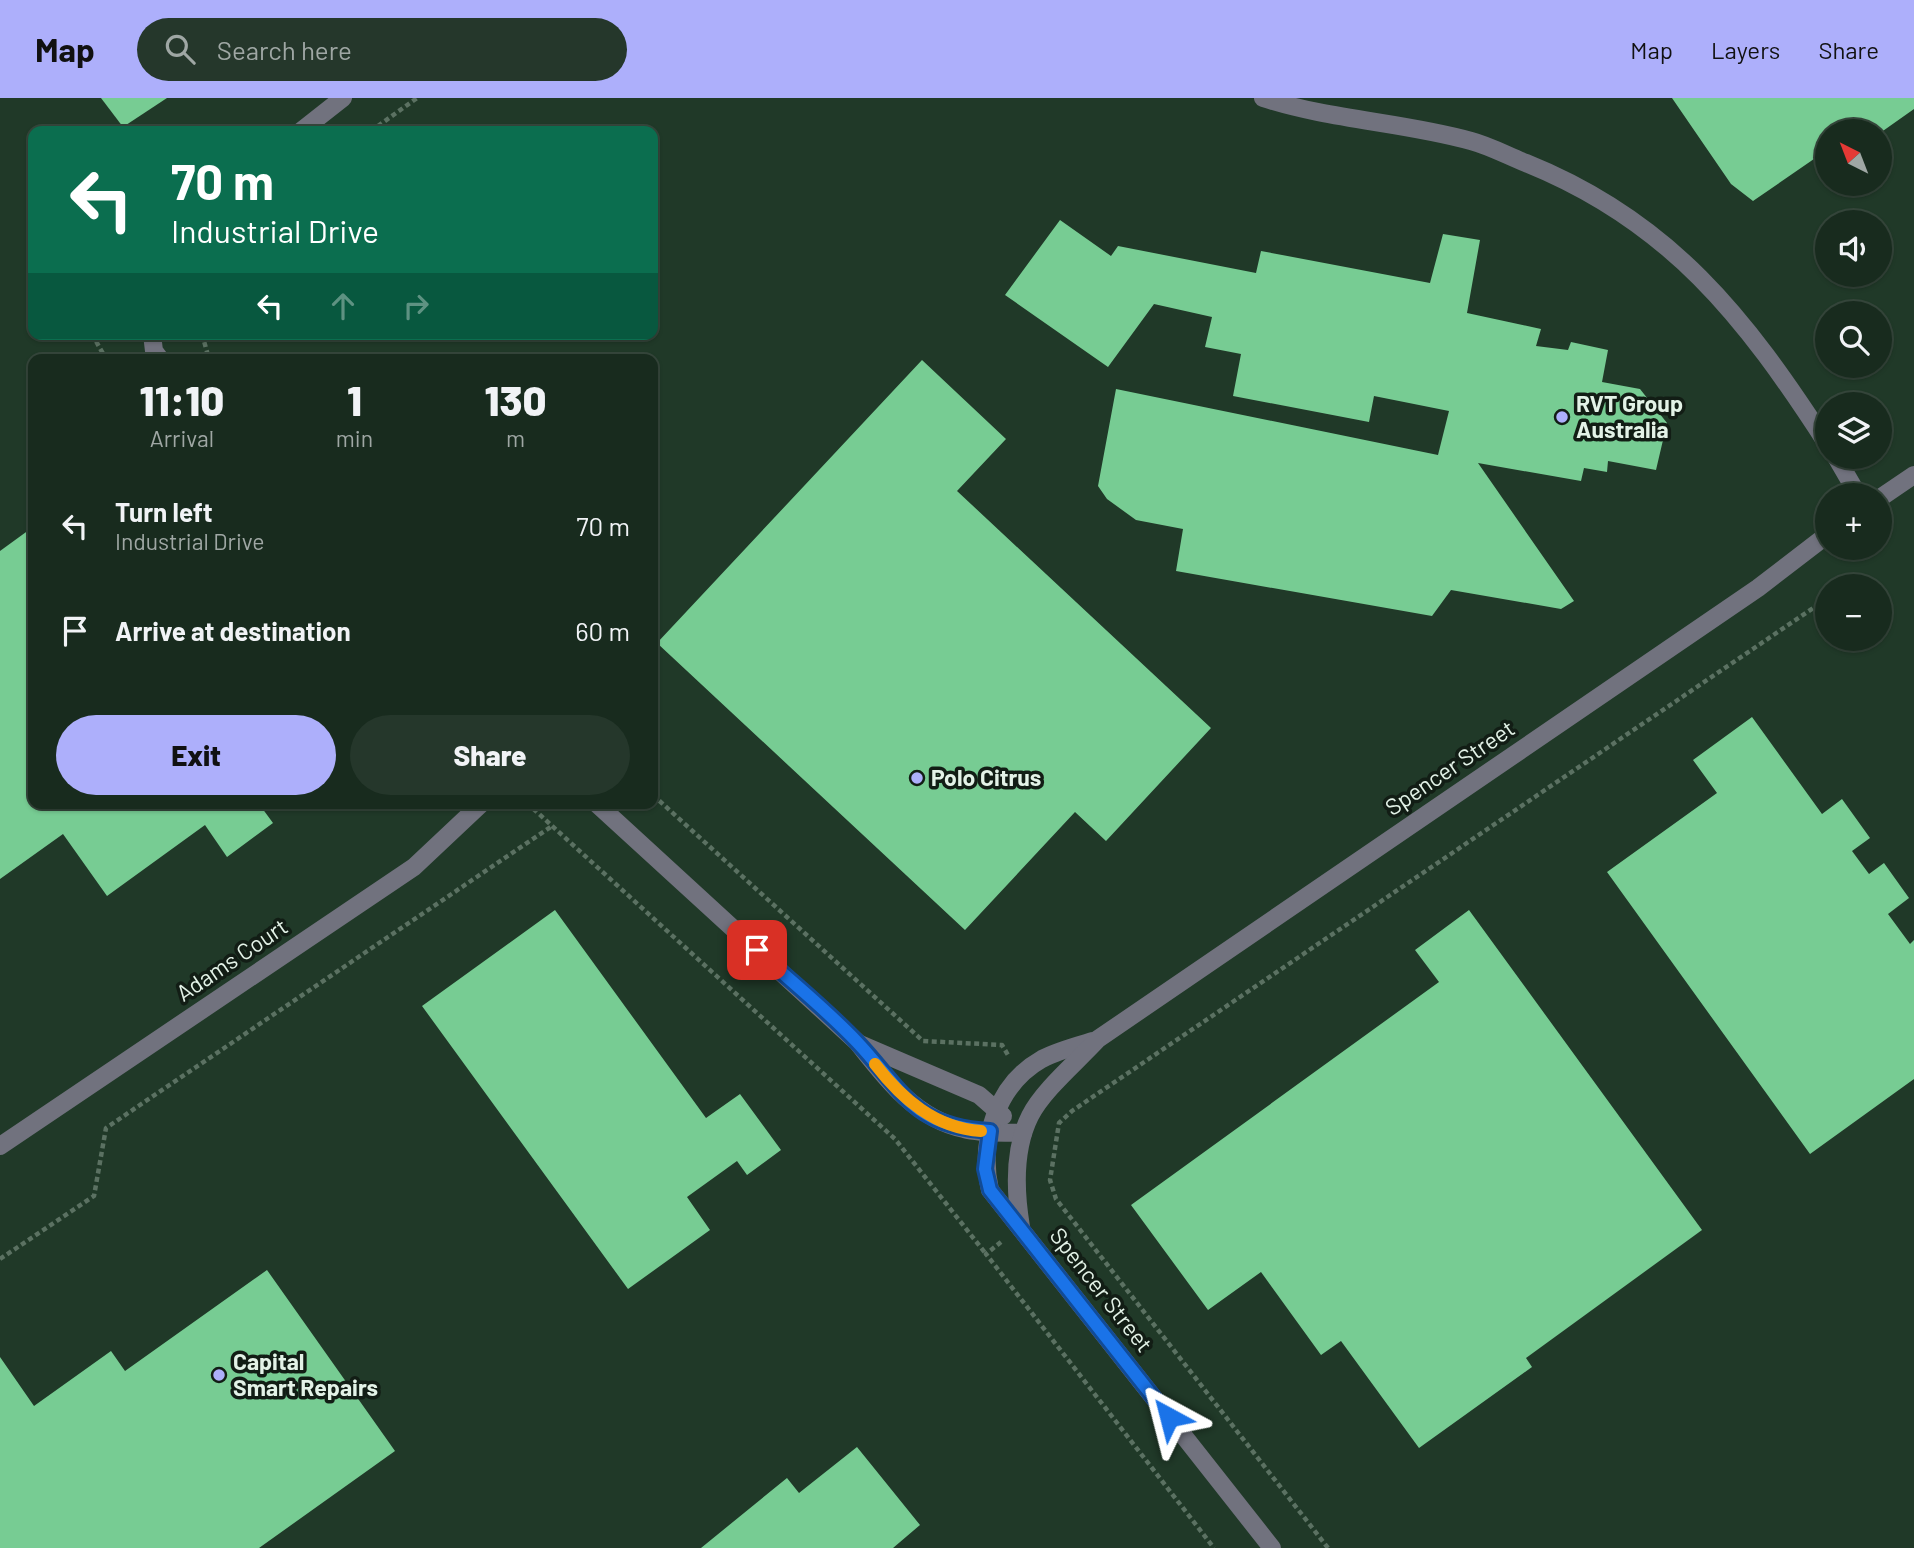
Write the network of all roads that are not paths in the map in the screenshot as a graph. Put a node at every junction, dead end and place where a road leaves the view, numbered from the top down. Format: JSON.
{"nodes":[{"id":1,"x":343,"y":98,"type":"edge"},
{"id":2,"x":1263,"y":98,"type":"edge"},
{"id":3,"x":307,"y":126,"type":"edge"},
{"id":4,"x":1815,"y":426,"type":"edge"},
{"id":5,"x":1914,"y":475,"type":"edge"},
{"id":6,"x":1892,"y":490,"type":"edge"},
{"id":7,"x":1815,"y":544,"type":"edge"},
{"id":8,"x":476,"y":809,"type":"edge"},
{"id":9,"x":603,"y":809,"type":"edge"},
{"id":10,"x":1098,"y":1039,"type":"junction"},
{"id":11,"x":857,"y":1042,"type":"junction"},
{"id":12,"x":996,"y":1110,"type":"junction"},
{"id":13,"x":990,"y":1131,"type":"junction"},
{"id":14,"x":1023,"y":1133,"type":"junction"},
{"id":15,"x":0,"y":1146,"type":"edge"},
{"id":16,"x":1021,"y":1227,"type":"junction"},
{"id":17,"x":1272,"y":1548,"type":"edge"}],
"edges":[{"from":1,"to":3,"type":"street"},
{"from":2,"to":4,"type":"street"},
{"from":5,"to":6,"type":"street"},
{"from":7,"to":10,"type":"street","name":"Spencer Street"},
{"from":8,"to":15,"type":"street","name":"Adams Court"},
{"from":9,"to":11,"type":"street"},
{"from":10,"to":12,"type":"street","name":"Spencer Street"},
{"from":10,"to":14,"type":"street","name":"Spencer Street"},
{"from":11,"to":12,"type":"street"},
{"from":11,"to":13,"type":"street"},
{"from":12,"to":13,"type":"street","name":"Spencer Street"},
{"from":12,"to":14,"type":"street"},
{"from":13,"to":14,"type":"street"},
{"from":13,"to":16,"type":"street","name":"Spencer Street"},
{"from":14,"to":16,"type":"street","name":"Spencer Street"},
{"from":16,"to":17,"type":"street","name":"Spencer Street"}]}
